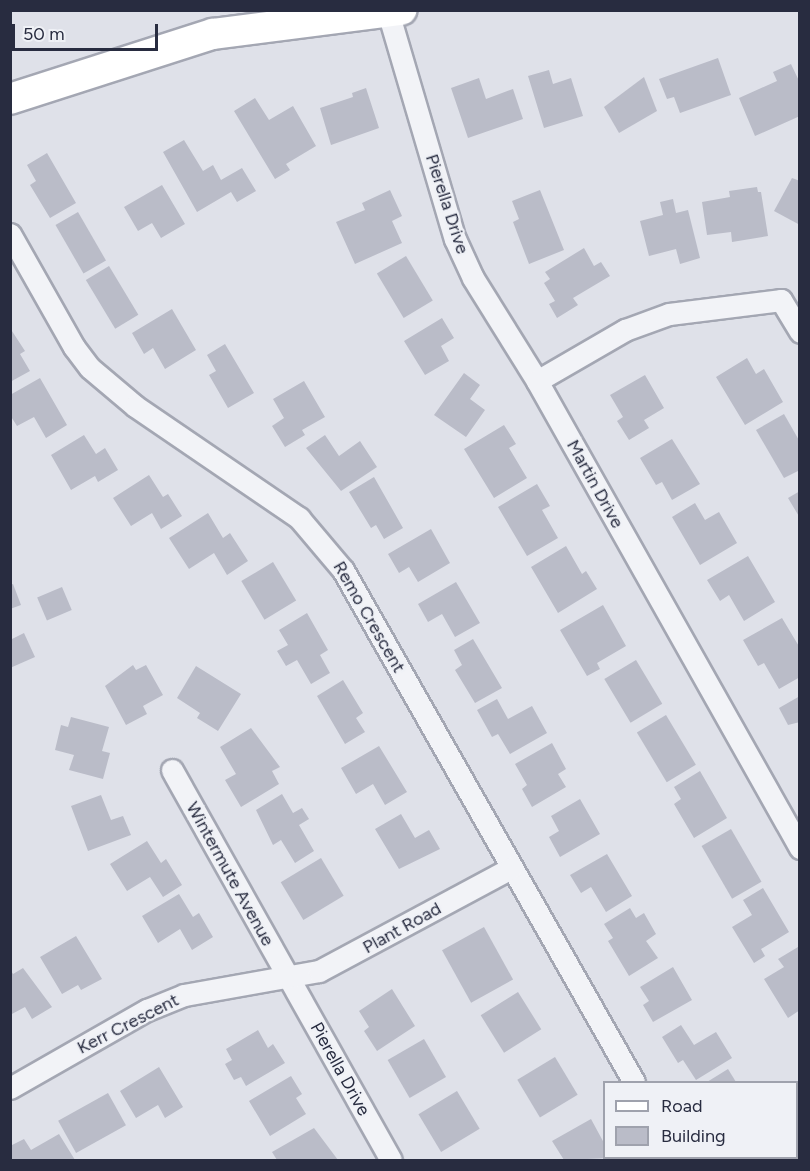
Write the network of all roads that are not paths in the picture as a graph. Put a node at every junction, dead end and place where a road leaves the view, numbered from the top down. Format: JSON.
{"nodes":[{"id":1,"x":394,"y":11,"type":"edge"},
{"id":2,"x":10,"y":99,"type":"edge"},
{"id":3,"x":10,"y":234,"type":"edge"},
{"id":4,"x":800,"y":332,"type":"edge"},
{"id":5,"x":537,"y":381,"type":"junction"},
{"id":6,"x":172,"y":770,"type":"dead end"},
{"id":7,"x":800,"y":848,"type":"edge"},
{"id":8,"x":511,"y":868,"type":"junction"},
{"id":9,"x":288,"y":977,"type":"junction"},
{"id":10,"x":633,"y":1081,"type":"edge"},
{"id":11,"x":10,"y":1088,"type":"edge"},
{"id":12,"x":391,"y":1161,"type":"edge"}],
"edges":[{"from":1,"to":2,"type":"main road"},
{"from":1,"to":5,"type":"street","name":"Pierella Drive"},
{"from":3,"to":8,"type":"street","name":"Remo Crescent"},
{"from":4,"to":5,"type":"street"},
{"from":5,"to":7,"type":"street","name":"Martin Drive"},
{"from":6,"to":9,"type":"street","name":"Wintermute Avenue"},
{"from":8,"to":9,"type":"street","name":"Plant Road"},
{"from":8,"to":10,"type":"street","name":"Remo Crescent"},
{"from":9,"to":11,"type":"street","name":"Kerr Crescent"},
{"from":9,"to":12,"type":"street","name":"Pierella Drive"}]}
